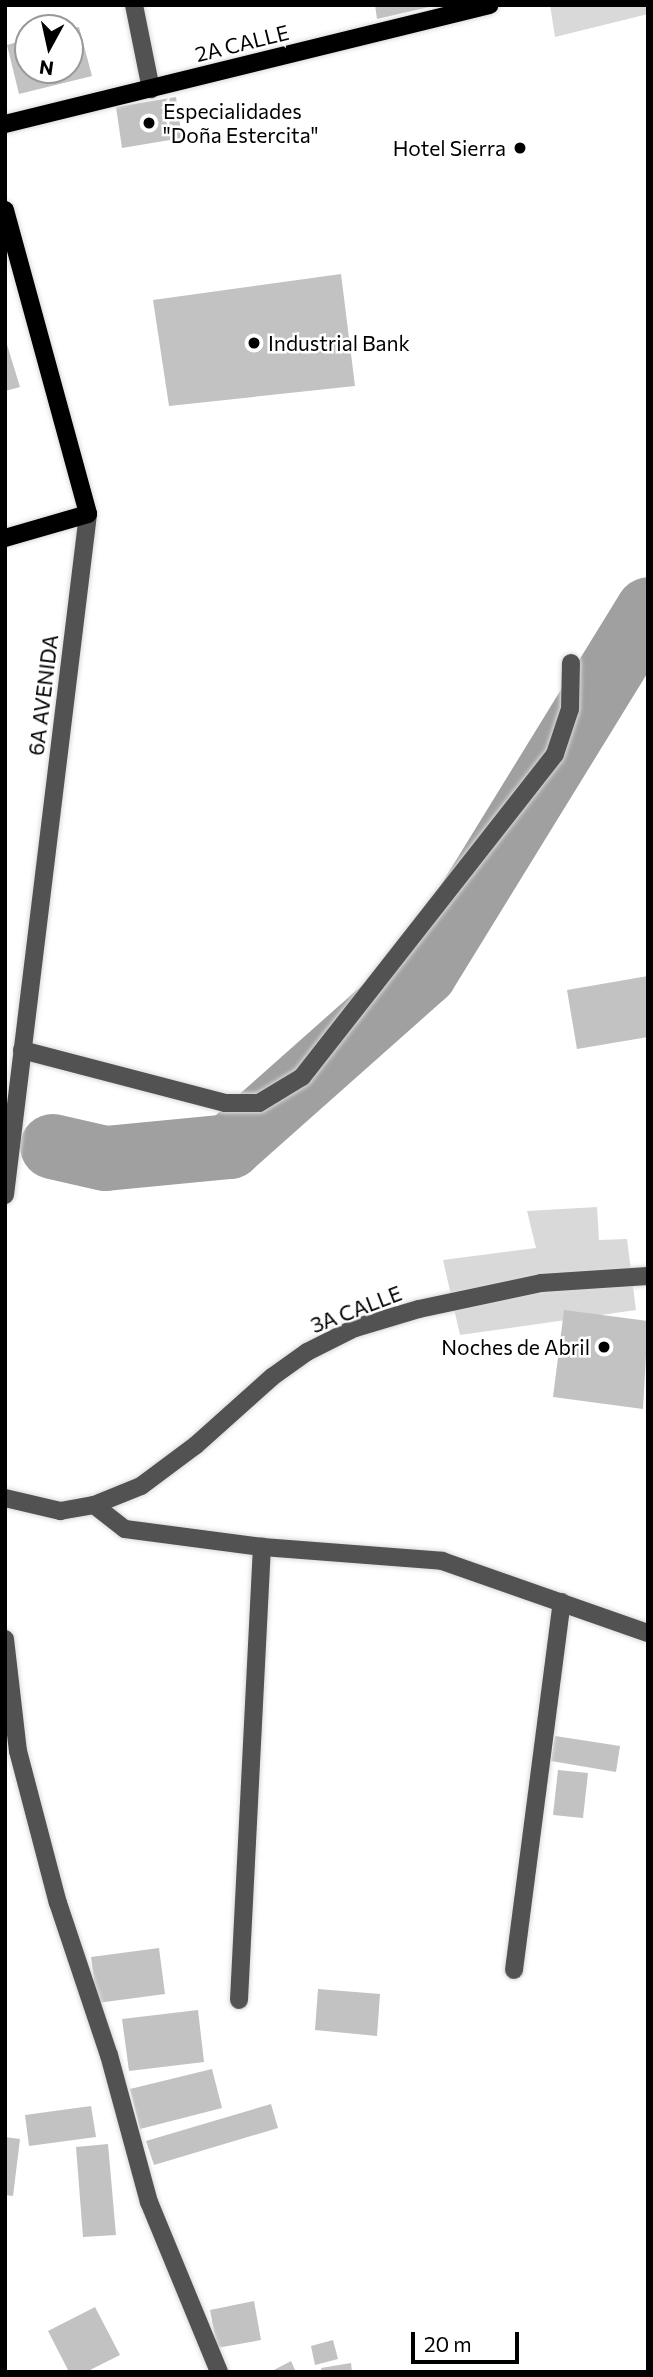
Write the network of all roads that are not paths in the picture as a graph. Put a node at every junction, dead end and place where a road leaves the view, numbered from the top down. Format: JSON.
{"nodes":[{"id":1,"x":134,"y":5,"type":"edge"},
{"id":2,"x":490,"y":5,"type":"edge"},
{"id":3,"x":151,"y":89,"type":"junction"},
{"id":4,"x":5,"y":124,"type":"edge"},
{"id":5,"x":5,"y":210,"type":"edge"},
{"id":6,"x":88,"y":514,"type":"junction"},
{"id":7,"x":5,"y":538,"type":"edge"},
{"id":8,"x":571,"y":663,"type":"dead end"},
{"id":9,"x":22,"y":1051,"type":"junction"},
{"id":10,"x":5,"y":1195,"type":"edge"},
{"id":11,"x":648,"y":1276,"type":"edge"},
{"id":12,"x":5,"y":1498,"type":"edge"},
{"id":13,"x":94,"y":1505,"type":"junction"},
{"id":14,"x":262,"y":1547,"type":"junction"},
{"id":15,"x":562,"y":1602,"type":"junction"},
{"id":16,"x":648,"y":1633,"type":"edge"},
{"id":17,"x":5,"y":1639,"type":"edge"},
{"id":18,"x":514,"y":1970,"type":"dead end"},
{"id":19,"x":239,"y":2000,"type":"dead end"},
{"id":20,"x":219,"y":2372,"type":"edge"}],
"edges":[{"from":1,"to":3,"type":"street"},
{"from":2,"to":3,"type":"main road","name":"2A CALLE"},
{"from":3,"to":4,"type":"main road","name":"2A CALLE"},
{"from":5,"to":6,"type":"main road","name":"6A AVENIDA"},
{"from":6,"to":7,"type":"main road"},
{"from":6,"to":9,"type":"street","name":"6A AVENIDA"},
{"from":8,"to":9,"type":"street"},
{"from":9,"to":10,"type":"street","name":"6A AVENIDA"},
{"from":11,"to":13,"type":"street","name":"3A CALLE"},
{"from":12,"to":13,"type":"street","name":"3A CALLE"},
{"from":13,"to":14,"type":"street"},
{"from":14,"to":15,"type":"street"},
{"from":14,"to":19,"type":"street"},
{"from":15,"to":16,"type":"street"},
{"from":15,"to":18,"type":"street"},
{"from":17,"to":20,"type":"street"}]}
